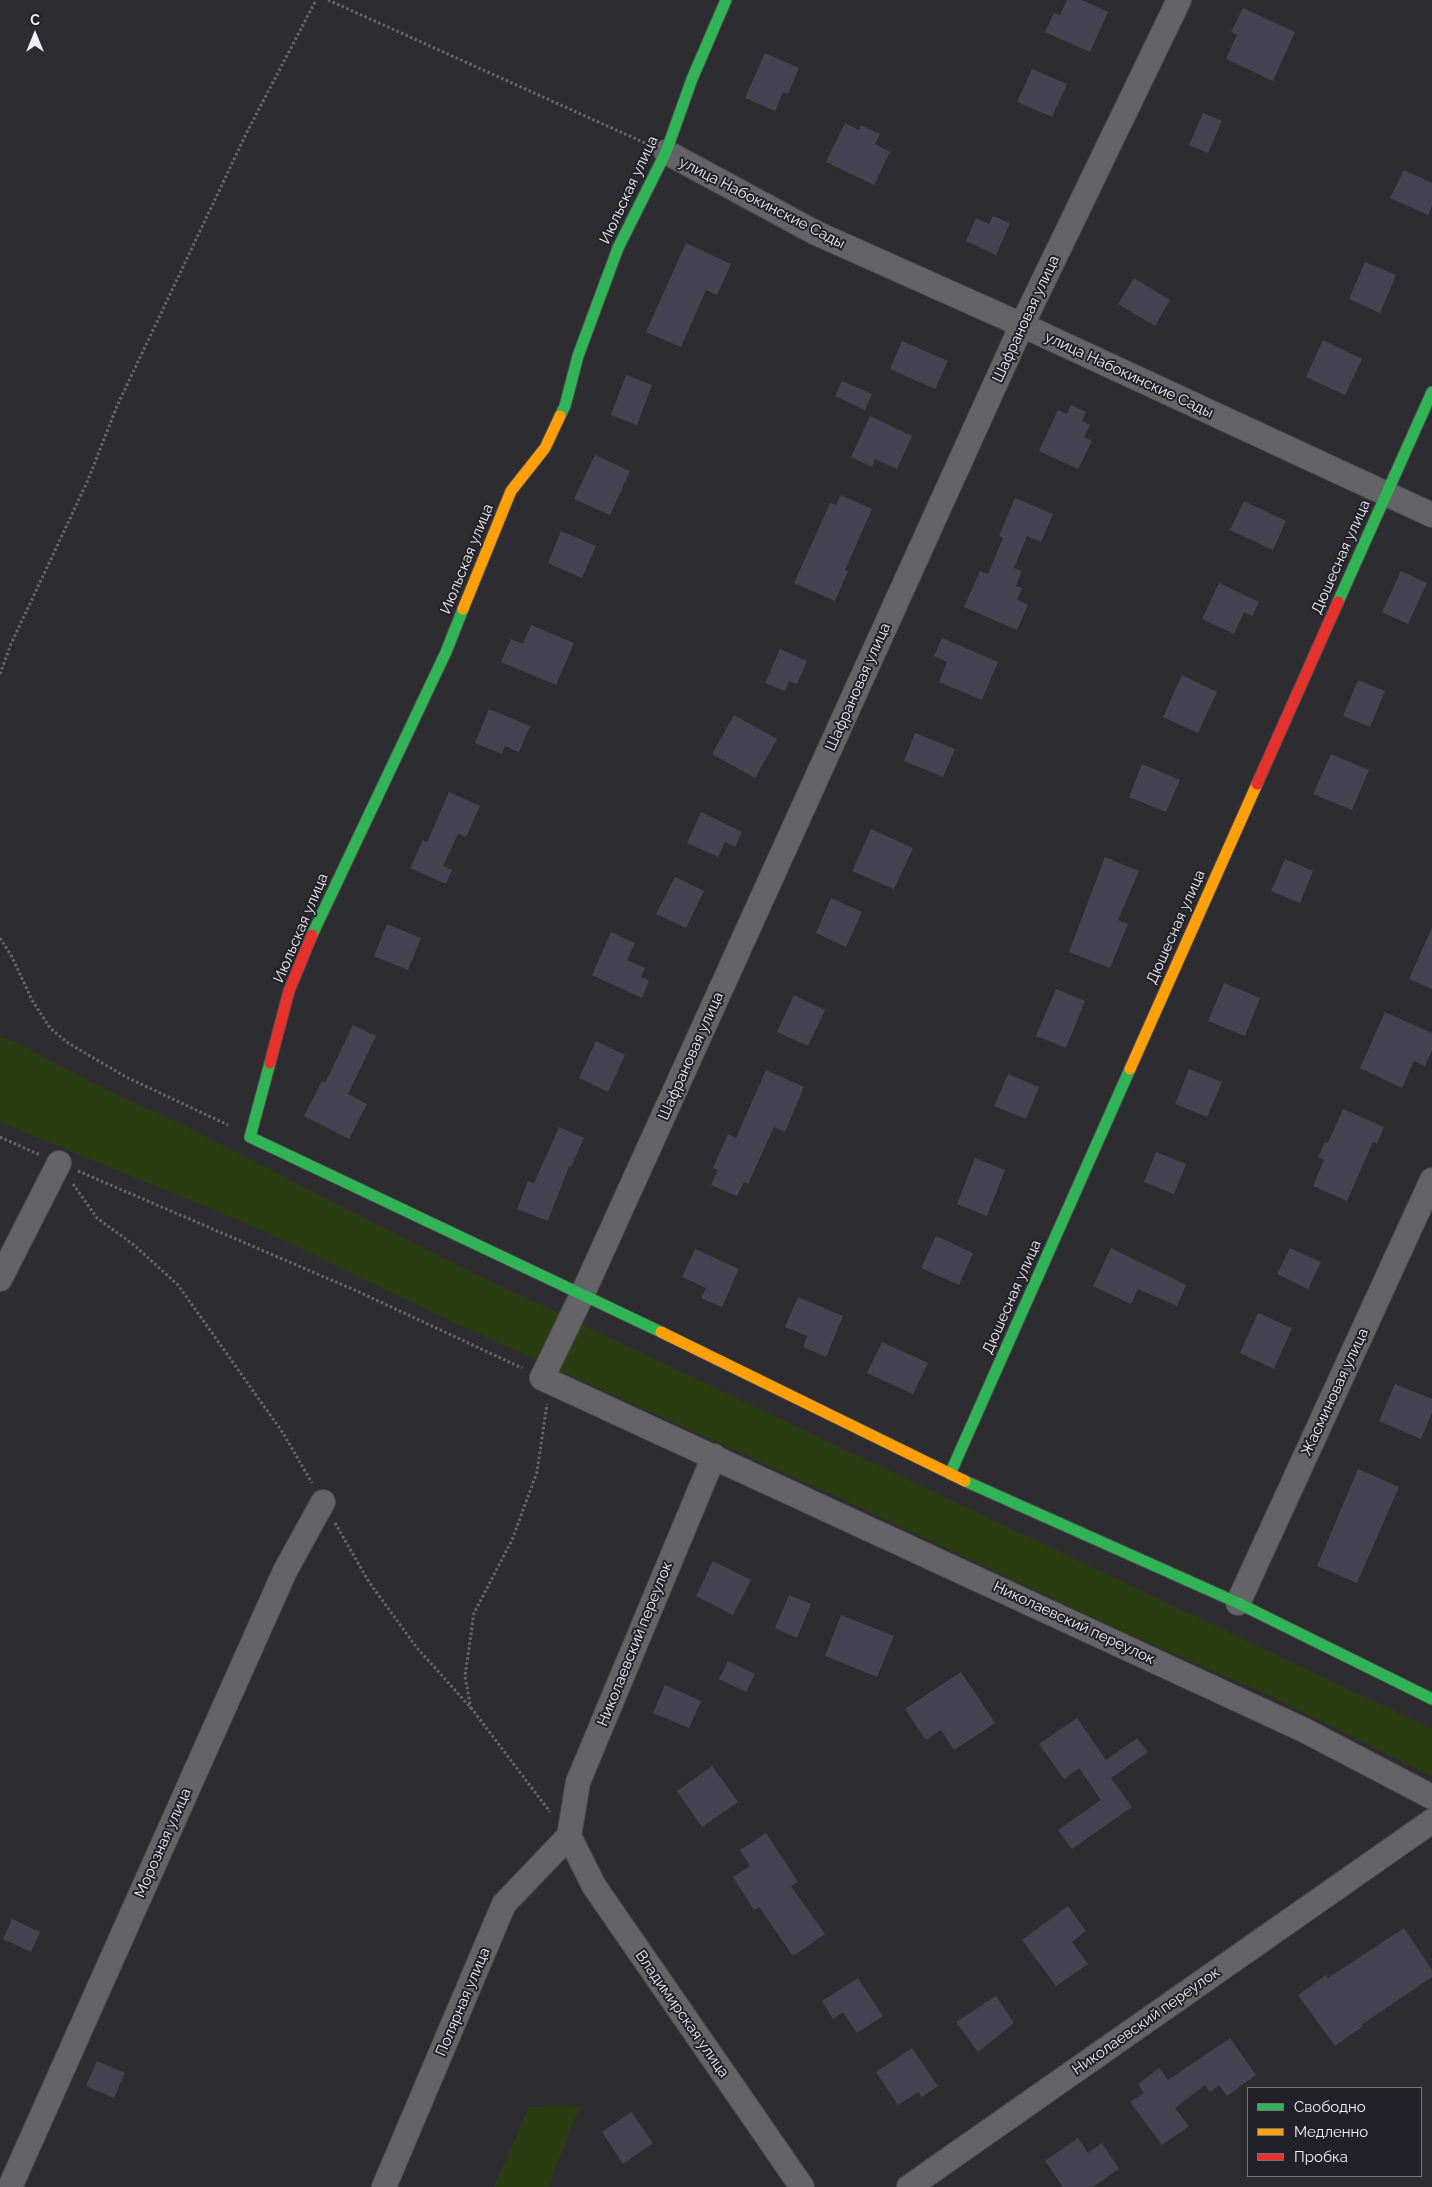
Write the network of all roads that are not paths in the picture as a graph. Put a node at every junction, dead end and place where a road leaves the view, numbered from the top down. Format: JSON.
{"nodes":[{"id":1,"x":726,"y":0,"type":"edge"},
{"id":2,"x":1179,"y":0,"type":"edge"},
{"id":3,"x":666,"y":152,"type":"junction"},
{"id":4,"x":1022,"y":325,"type":"junction"},
{"id":5,"x":1432,"y":392,"type":"edge"},
{"id":6,"x":1386,"y":493,"type":"junction"},
{"id":7,"x":1432,"y":515,"type":"edge"},
{"id":8,"x":59,"y":1163,"type":"road end"},
{"id":9,"x":1432,"y":1180,"type":"edge"},
{"id":10,"x":0,"y":1279,"type":"edge"},
{"id":11,"x":584,"y":1293,"type":"junction"},
{"id":12,"x":542,"y":1378,"type":"joint"},
{"id":13,"x":714,"y":1456,"type":"junction"},
{"id":14,"x":950,"y":1474,"type":"junction"},
{"id":15,"x":323,"y":1502,"type":"dead end"},
{"id":16,"x":1238,"y":1603,"type":"junction"},
{"id":17,"x":1432,"y":1699,"type":"edge"},
{"id":18,"x":1432,"y":1797,"type":"edge"},
{"id":19,"x":1432,"y":1821,"type":"edge"},
{"id":20,"x":569,"y":1836,"type":"junction"},
{"id":21,"x":10,"y":2187,"type":"edge"},
{"id":22,"x":384,"y":2187,"type":"edge"},
{"id":23,"x":802,"y":2187,"type":"edge"},
{"id":24,"x":909,"y":2187,"type":"edge"}],
"edges":[{"from":1,"to":3,"type":"street","name":"Июльская улица"},
{"from":2,"to":4,"type":"street","name":"Шафрановая улица"},
{"from":3,"to":4,"type":"street","name":"улица Набокинские Сады"},
{"from":3,"to":11,"type":"street","name":"Июльская улица"},
{"from":4,"to":6,"type":"street","name":"улица Набокинские Сады"},
{"from":4,"to":11,"type":"street","name":"Шафрановая улица"},
{"from":5,"to":6,"type":"street","name":"Дюшесная улица"},
{"from":6,"to":7,"type":"street","name":"улица Набокинские Сады"},
{"from":6,"to":14,"type":"street","name":"Дюшесная улица"},
{"from":8,"to":10,"type":"street"},
{"from":9,"to":16,"type":"street","name":"Жасминовая улица"},
{"from":11,"to":12,"type":"street","name":"Шафрановая улица"},
{"from":11,"to":14,"type":"street"},
{"from":12,"to":13,"type":"street","name":"Николаевский переулок"},
{"from":13,"to":18,"type":"street","name":"Николаевский переулок"},
{"from":13,"to":20,"type":"street","name":"Николаевский переулок"},
{"from":14,"to":16,"type":"street"},
{"from":15,"to":21,"type":"street","name":"Морозная улица"},
{"from":16,"to":17,"type":"street"},
{"from":19,"to":24,"type":"street","name":"Николаевский переулок"},
{"from":20,"to":22,"type":"street","name":"Полярная улица"},
{"from":20,"to":23,"type":"street","name":"Владимирская улица"}]}
